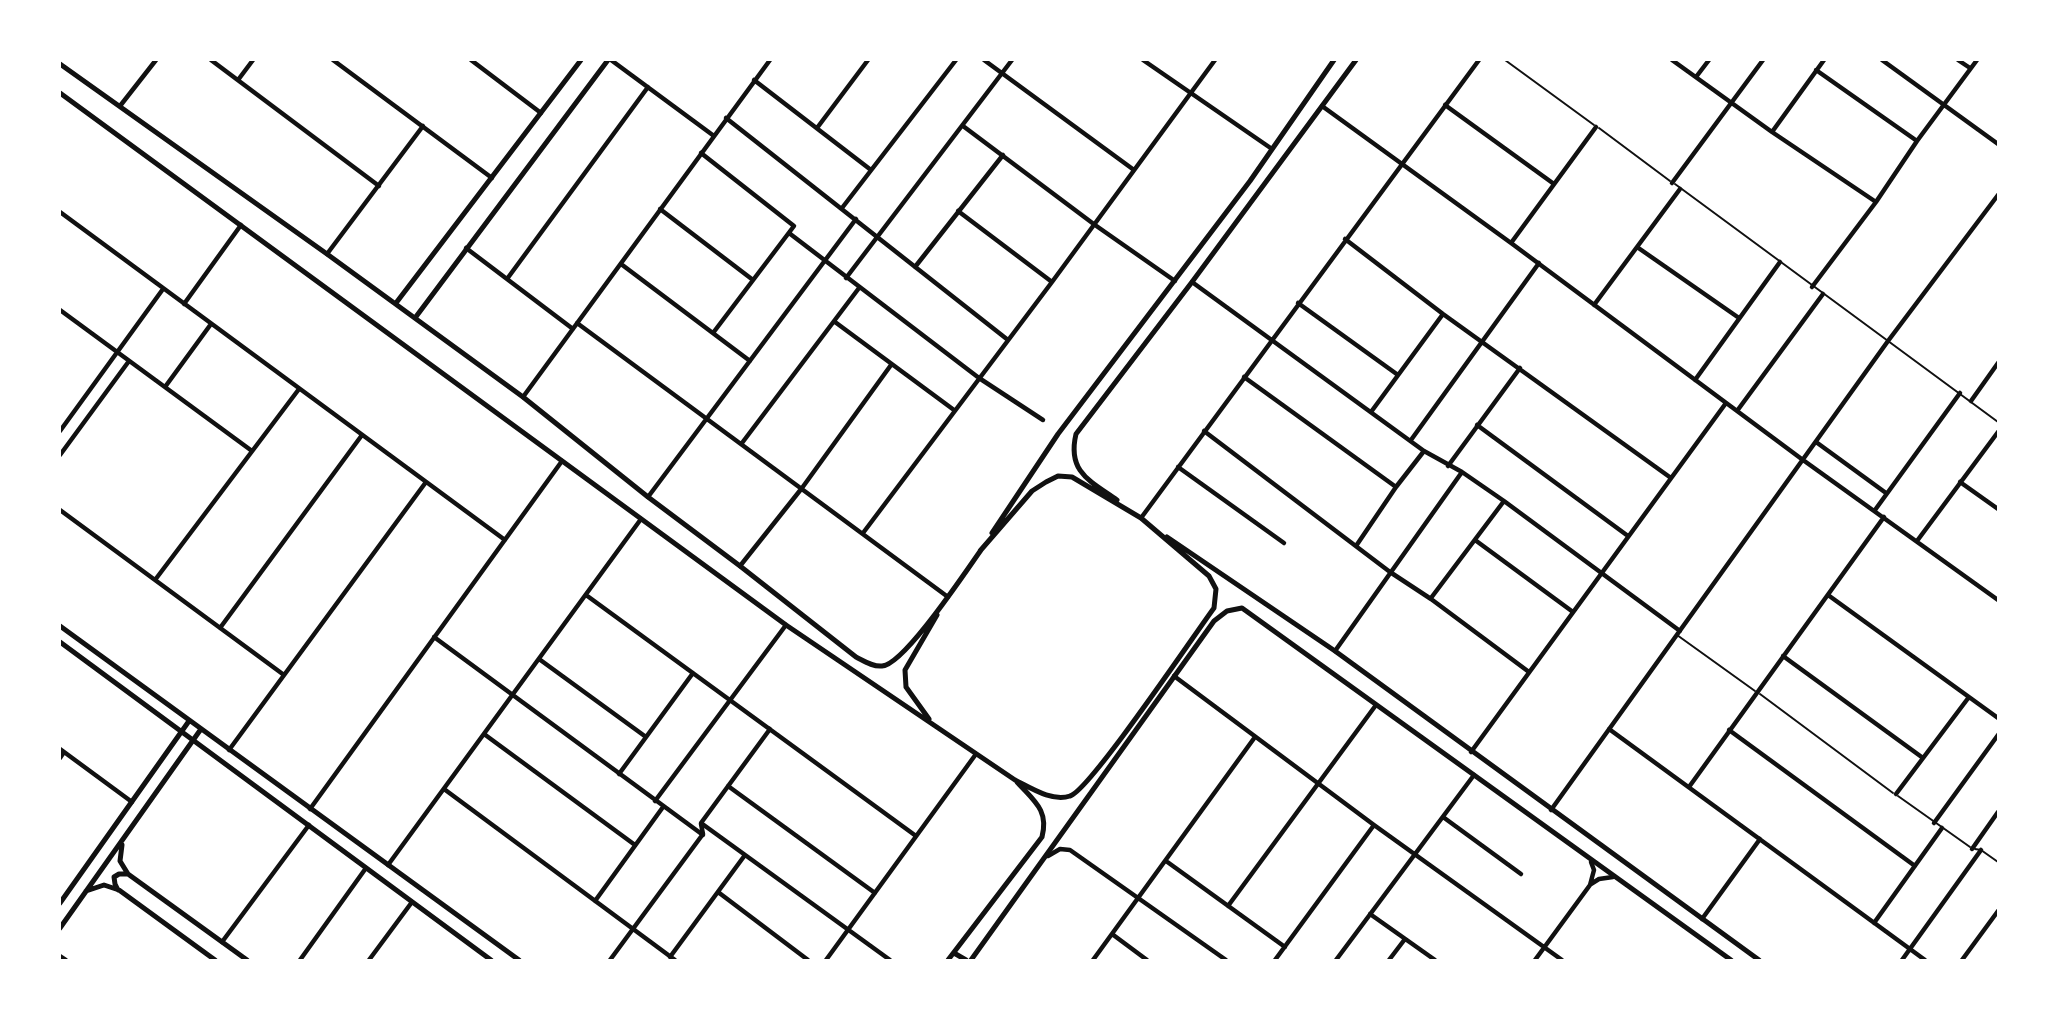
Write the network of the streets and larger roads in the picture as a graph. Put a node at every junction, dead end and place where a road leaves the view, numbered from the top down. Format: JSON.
{"nodes":[{"id":1,"x":156,"y":60,"type":"edge"},
{"id":2,"x":211,"y":60,"type":"edge"},
{"id":3,"x":253,"y":60,"type":"edge"},
{"id":4,"x":333,"y":60,"type":"edge"},
{"id":5,"x":471,"y":60,"type":"edge"},
{"id":6,"x":581,"y":60,"type":"edge"},
{"id":7,"x":609,"y":60,"type":"edge"},
{"id":8,"x":770,"y":60,"type":"edge"},
{"id":9,"x":868,"y":60,"type":"edge"},
{"id":10,"x":956,"y":60,"type":"edge"},
{"id":11,"x":984,"y":60,"type":"edge"},
{"id":12,"x":1012,"y":60,"type":"edge"},
{"id":13,"x":1143,"y":60,"type":"edge"},
{"id":14,"x":1215,"y":60,"type":"edge"},
{"id":15,"x":1334,"y":60,"type":"edge"},
{"id":16,"x":1356,"y":60,"type":"edge"},
{"id":17,"x":1479,"y":60,"type":"edge"},
{"id":18,"x":1672,"y":60,"type":"edge"},
{"id":19,"x":1709,"y":60,"type":"edge"},
{"id":20,"x":1763,"y":60,"type":"edge"},
{"id":21,"x":1824,"y":60,"type":"edge"},
{"id":22,"x":1882,"y":60,"type":"edge"},
{"id":23,"x":1958,"y":60,"type":"edge"},
{"id":24,"x":1977,"y":60,"type":"edge"},
{"id":25,"x":60,"y":64,"type":"edge"},
{"id":26,"x":1970,"y":68,"type":"junction"},
{"id":27,"x":1816,"y":70,"type":"junction"},
{"id":28,"x":1003,"y":73,"type":"junction"},
{"id":29,"x":1696,"y":77,"type":"junction"},
{"id":30,"x":237,"y":80,"type":"junction"},
{"id":31,"x":754,"y":80,"type":"junction"},
{"id":32,"x":648,"y":87,"type":"junction"},
{"id":33,"x":60,"y":93,"type":"edge"},
{"id":34,"x":1190,"y":93,"type":"junction"},
{"id":35,"x":1731,"y":103,"type":"junction"},
{"id":36,"x":1445,"y":104,"type":"junction"},
{"id":37,"x":1944,"y":105,"type":"junction"},
{"id":38,"x":120,"y":106,"type":"junction"},
{"id":39,"x":1322,"y":106,"type":"junction"},
{"id":40,"x":541,"y":113,"type":"junction"},
{"id":41,"x":726,"y":118,"type":"junction"},
{"id":42,"x":423,"y":125,"type":"junction"},
{"id":43,"x":963,"y":126,"type":"junction"},
{"id":44,"x":1597,"y":127,"type":"road end"},
{"id":45,"x":817,"y":128,"type":"junction"},
{"id":46,"x":1772,"y":132,"type":"junction"},
{"id":47,"x":714,"y":136,"type":"junction"},
{"id":48,"x":1917,"y":141,"type":"junction"},
{"id":49,"x":1998,"y":144,"type":"edge"},
{"id":50,"x":1272,"y":149,"type":"junction"},
{"id":51,"x":701,"y":153,"type":"junction"},
{"id":52,"x":1003,"y":155,"type":"junction"},
{"id":53,"x":1400,"y":164,"type":"junction"},
{"id":54,"x":871,"y":170,"type":"junction"},
{"id":55,"x":1134,"y":170,"type":"junction"},
{"id":56,"x":492,"y":178,"type":"junction"},
{"id":57,"x":1672,"y":183,"type":"road end"},
{"id":58,"x":1553,"y":184,"type":"junction"},
{"id":59,"x":379,"y":186,"type":"junction"},
{"id":60,"x":1680,"y":189,"type":"road end"},
{"id":61,"x":1998,"y":195,"type":"edge"},
{"id":62,"x":1876,"y":202,"type":"junction"},
{"id":63,"x":842,"y":208,"type":"junction"},
{"id":64,"x":660,"y":209,"type":"junction"},
{"id":65,"x":958,"y":211,"type":"junction"},
{"id":66,"x":60,"y":212,"type":"edge"},
{"id":67,"x":856,"y":219,"type":"junction"},
{"id":68,"x":241,"y":225,"type":"junction"},
{"id":69,"x":1095,"y":225,"type":"junction"},
{"id":70,"x":789,"y":233,"type":"junction"},
{"id":71,"x":878,"y":237,"type":"junction"},
{"id":72,"x":1345,"y":239,"type":"junction"},
{"id":73,"x":1511,"y":243,"type":"junction"},
{"id":74,"x":1637,"y":247,"type":"junction"},
{"id":75,"x":466,"y":248,"type":"junction"},
{"id":76,"x":327,"y":254,"type":"junction"},
{"id":77,"x":824,"y":261,"type":"junction"},
{"id":78,"x":1780,"y":262,"type":"road end"},
{"id":79,"x":1539,"y":263,"type":"junction"},
{"id":80,"x":621,"y":264,"type":"junction"},
{"id":81,"x":915,"y":267,"type":"junction"},
{"id":82,"x":846,"y":278,"type":"junction"},
{"id":83,"x":508,"y":279,"type":"junction"},
{"id":84,"x":753,"y":280,"type":"junction"},
{"id":85,"x":1175,"y":281,"type":"junction"},
{"id":86,"x":1052,"y":282,"type":"junction"},
{"id":87,"x":1192,"y":282,"type":"junction"},
{"id":88,"x":1812,"y":286,"type":"road end"},
{"id":89,"x":859,"y":288,"type":"junction"},
{"id":90,"x":163,"y":289,"type":"junction"},
{"id":91,"x":1823,"y":294,"type":"road end"},
{"id":92,"x":396,"y":303,"type":"junction"},
{"id":93,"x":1298,"y":303,"type":"junction"},
{"id":94,"x":184,"y":304,"type":"junction"},
{"id":95,"x":1594,"y":305,"type":"junction"},
{"id":96,"x":60,"y":310,"type":"edge"},
{"id":97,"x":1443,"y":314,"type":"junction"},
{"id":98,"x":415,"y":318,"type":"junction"},
{"id":99,"x":1739,"y":318,"type":"junction"},
{"id":100,"x":835,"y":322,"type":"junction"},
{"id":101,"x":577,"y":323,"type":"junction"},
{"id":102,"x":211,"y":324,"type":"junction"},
{"id":103,"x":573,"y":328,"type":"junction"},
{"id":104,"x":713,"y":332,"type":"junction"},
{"id":105,"x":1008,"y":340,"type":"junction"},
{"id":106,"x":1271,"y":340,"type":"junction"},
{"id":107,"x":1482,"y":341,"type":"junction"},
{"id":108,"x":118,"y":352,"type":"junction"},
{"id":109,"x":129,"y":361,"type":"junction"},
{"id":110,"x":750,"y":361,"type":"junction"},
{"id":111,"x":1998,"y":363,"type":"edge"},
{"id":112,"x":891,"y":365,"type":"junction"},
{"id":113,"x":1520,"y":368,"type":"junction"},
{"id":114,"x":1398,"y":375,"type":"junction"},
{"id":115,"x":1244,"y":377,"type":"junction"},
{"id":116,"x":979,"y":378,"type":"junction"},
{"id":117,"x":1695,"y":380,"type":"junction"},
{"id":118,"x":164,"y":387,"type":"junction"},
{"id":119,"x":299,"y":389,"type":"junction"},
{"id":120,"x":1960,"y":393,"type":"road end"},
{"id":121,"x":523,"y":397,"type":"junction"},
{"id":122,"x":1970,"y":401,"type":"road end"},
{"id":123,"x":1726,"y":403,"type":"junction"},
{"id":124,"x":954,"y":410,"type":"junction"},
{"id":125,"x":1737,"y":411,"type":"junction"},
{"id":126,"x":1371,"y":412,"type":"junction"},
{"id":127,"x":707,"y":418,"type":"junction"},
{"id":128,"x":1043,"y":420,"type":"dead end"},
{"id":129,"x":1477,"y":425,"type":"junction"},
{"id":130,"x":1204,"y":431,"type":"junction"},
{"id":131,"x":60,"y":432,"type":"edge"},
{"id":132,"x":1998,"y":432,"type":"edge"},
{"id":133,"x":362,"y":435,"type":"junction"},
{"id":134,"x":1411,"y":440,"type":"junction"},
{"id":135,"x":1816,"y":442,"type":"junction"},
{"id":136,"x":742,"y":443,"type":"junction"},
{"id":137,"x":252,"y":451,"type":"junction"},
{"id":138,"x":1424,"y":451,"type":"junction"},
{"id":139,"x":60,"y":455,"type":"edge"},
{"id":140,"x":1803,"y":460,"type":"junction"},
{"id":141,"x":562,"y":461,"type":"junction"},
{"id":142,"x":1448,"y":466,"type":"junction"},
{"id":143,"x":1178,"y":467,"type":"junction"},
{"id":144,"x":1462,"y":472,"type":"junction"},
{"id":145,"x":1671,"y":478,"type":"junction"},
{"id":146,"x":426,"y":482,"type":"junction"},
{"id":147,"x":1960,"y":482,"type":"junction"},
{"id":148,"x":1396,"y":487,"type":"junction"},
{"id":149,"x":802,"y":488,"type":"junction"},
{"id":150,"x":1887,"y":493,"type":"junction"},
{"id":151,"x":648,"y":497,"type":"junction"},
{"id":152,"x":1504,"y":501,"type":"junction"},
{"id":153,"x":1998,"y":509,"type":"edge"},
{"id":154,"x":60,"y":510,"type":"edge"},
{"id":155,"x":1875,"y":510,"type":"junction"},
{"id":156,"x":1884,"y":517,"type":"junction"},
{"id":157,"x":1141,"y":518,"type":"junction"},
{"id":158,"x":642,"y":519,"type":"junction"},
{"id":159,"x":863,"y":533,"type":"junction"},
{"id":160,"x":1628,"y":536,"type":"junction"},
{"id":161,"x":505,"y":540,"type":"junction"},
{"id":162,"x":1475,"y":540,"type":"junction"},
{"id":163,"x":1917,"y":541,"type":"junction"},
{"id":164,"x":1284,"y":543,"type":"dead end"},
{"id":165,"x":1356,"y":546,"type":"junction"},
{"id":166,"x":980,"y":551,"type":"junction"},
{"id":167,"x":740,"y":566,"type":"junction"},
{"id":168,"x":1390,"y":572,"type":"junction"},
{"id":169,"x":1601,"y":573,"type":"junction"},
{"id":170,"x":155,"y":580,"type":"junction"},
{"id":171,"x":586,"y":595,"type":"junction"},
{"id":172,"x":1828,"y":595,"type":"junction"},
{"id":173,"x":948,"y":597,"type":"junction"},
{"id":174,"x":1431,"y":599,"type":"junction"},
{"id":175,"x":1998,"y":600,"type":"edge"},
{"id":176,"x":1573,"y":611,"type":"junction"},
{"id":177,"x":786,"y":625,"type":"junction"},
{"id":178,"x":60,"y":626,"type":"edge"},
{"id":179,"x":220,"y":628,"type":"junction"},
{"id":180,"x":1679,"y":633,"type":"junction"},
{"id":181,"x":434,"y":638,"type":"junction"},
{"id":182,"x":60,"y":642,"type":"edge"},
{"id":183,"x":1335,"y":651,"type":"junction"},
{"id":184,"x":1783,"y":656,"type":"junction"},
{"id":185,"x":539,"y":659,"type":"junction"},
{"id":186,"x":1529,"y":672,"type":"junction"},
{"id":187,"x":693,"y":673,"type":"junction"},
{"id":188,"x":284,"y":675,"type":"junction"},
{"id":189,"x":1174,"y":676,"type":"junction"},
{"id":190,"x":512,"y":696,"type":"junction"},
{"id":191,"x":1969,"y":696,"type":"junction"},
{"id":192,"x":730,"y":700,"type":"junction"},
{"id":193,"x":1376,"y":705,"type":"junction"},
{"id":194,"x":1998,"y":718,"type":"edge"},
{"id":195,"x":189,"y":721,"type":"junction"},
{"id":196,"x":931,"y":722,"type":"junction"},
{"id":197,"x":201,"y":729,"type":"junction"},
{"id":198,"x":770,"y":729,"type":"junction"},
{"id":199,"x":1609,"y":729,"type":"junction"},
{"id":200,"x":1729,"y":730,"type":"junction"},
{"id":201,"x":183,"y":732,"type":"junction"},
{"id":202,"x":484,"y":734,"type":"junction"},
{"id":203,"x":1998,"y":734,"type":"edge"},
{"id":204,"x":646,"y":737,"type":"junction"},
{"id":205,"x":1255,"y":737,"type":"junction"},
{"id":206,"x":194,"y":740,"type":"junction"},
{"id":207,"x":62,"y":750,"type":"edge"},
{"id":208,"x":229,"y":750,"type":"junction"},
{"id":209,"x":1471,"y":752,"type":"junction"},
{"id":210,"x":976,"y":754,"type":"junction"},
{"id":211,"x":60,"y":758,"type":"edge"},
{"id":212,"x":1923,"y":758,"type":"junction"},
{"id":213,"x":619,"y":774,"type":"junction"},
{"id":214,"x":1474,"y":775,"type":"junction"},
{"id":215,"x":1014,"y":780,"type":"junction"},
{"id":216,"x":1318,"y":783,"type":"junction"},
{"id":217,"x":728,"y":786,"type":"junction"},
{"id":218,"x":1689,"y":787,"type":"junction"},
{"id":219,"x":444,"y":789,"type":"junction"},
{"id":220,"x":1896,"y":794,"type":"road end"},
{"id":221,"x":655,"y":801,"type":"junction"},
{"id":222,"x":132,"y":802,"type":"junction"},
{"id":223,"x":663,"y":807,"type":"junction"},
{"id":224,"x":310,"y":809,"type":"junction"},
{"id":225,"x":1551,"y":810,"type":"junction"},
{"id":226,"x":1998,"y":812,"type":"edge"},
{"id":227,"x":1443,"y":817,"type":"junction"},
{"id":228,"x":701,"y":823,"type":"junction"},
{"id":229,"x":1934,"y":823,"type":"road end"},
{"id":230,"x":309,"y":825,"type":"junction"},
{"id":231,"x":1374,"y":825,"type":"junction"},
{"id":232,"x":1942,"y":828,"type":"road end"},
{"id":233,"x":703,"y":835,"type":"junction"},
{"id":234,"x":916,"y":836,"type":"junction"},
{"id":235,"x":1760,"y":839,"type":"junction"},
{"id":236,"x":123,"y":841,"type":"junction"},
{"id":237,"x":635,"y":845,"type":"junction"},
{"id":238,"x":1972,"y":849,"type":"road end"},
{"id":239,"x":1981,"y":850,"type":"road end"},
{"id":240,"x":1415,"y":854,"type":"junction"},
{"id":241,"x":745,"y":855,"type":"junction"},
{"id":242,"x":1048,"y":856,"type":"junction"},
{"id":243,"x":1166,"y":861,"type":"junction"},
{"id":244,"x":1591,"y":862,"type":"junction"},
{"id":245,"x":388,"y":865,"type":"junction"},
{"id":246,"x":1915,"y":866,"type":"junction"},
{"id":247,"x":366,"y":868,"type":"junction"},
{"id":248,"x":128,"y":874,"type":"junction"},
{"id":249,"x":1521,"y":874,"type":"dead end"},
{"id":250,"x":1613,"y":877,"type":"junction"},
{"id":251,"x":1590,"y":885,"type":"junction"},
{"id":252,"x":119,"y":890,"type":"junction"},
{"id":253,"x":86,"y":891,"type":"junction"},
{"id":254,"x":718,"y":892,"type":"junction"},
{"id":255,"x":875,"y":893,"type":"junction"},
{"id":256,"x":1138,"y":898,"type":"junction"},
{"id":257,"x":594,"y":901,"type":"junction"},
{"id":258,"x":412,"y":902,"type":"junction"},
{"id":259,"x":60,"y":903,"type":"edge"},
{"id":260,"x":1228,"y":906,"type":"junction"},
{"id":261,"x":1370,"y":914,"type":"junction"},
{"id":262,"x":1997,"y":915,"type":"edge"},
{"id":263,"x":1702,"y":919,"type":"junction"},
{"id":264,"x":1874,"y":923,"type":"junction"},
{"id":265,"x":60,"y":928,"type":"edge"},
{"id":266,"x":633,"y":929,"type":"junction"},
{"id":267,"x":848,"y":930,"type":"junction"},
{"id":268,"x":1112,"y":934,"type":"junction"},
{"id":269,"x":1405,"y":939,"type":"junction"},
{"id":270,"x":222,"y":943,"type":"junction"},
{"id":271,"x":1285,"y":947,"type":"junction"},
{"id":272,"x":1545,"y":947,"type":"junction"},
{"id":273,"x":1910,"y":950,"type":"junction"},
{"id":274,"x":954,"y":953,"type":"junction"},
{"id":275,"x":60,"y":956,"type":"edge"},
{"id":276,"x":673,"y":959,"type":"edge"},
{"id":277,"x":1726,"y":959,"type":"edge"},
{"id":278,"x":370,"y":960,"type":"edge"},
{"id":279,"x":66,"y":961,"type":"edge"},
{"id":280,"x":215,"y":961,"type":"edge"},
{"id":281,"x":247,"y":961,"type":"edge"},
{"id":282,"x":300,"y":961,"type":"edge"},
{"id":283,"x":491,"y":961,"type":"edge"},
{"id":284,"x":519,"y":961,"type":"edge"},
{"id":285,"x":610,"y":961,"type":"edge"},
{"id":286,"x":808,"y":961,"type":"edge"},
{"id":287,"x":826,"y":961,"type":"edge"},
{"id":288,"x":890,"y":961,"type":"edge"},
{"id":289,"x":948,"y":961,"type":"edge"},
{"id":290,"x":965,"y":961,"type":"edge"},
{"id":291,"x":971,"y":961,"type":"edge"},
{"id":292,"x":1093,"y":961,"type":"edge"},
{"id":293,"x":1147,"y":961,"type":"edge"},
{"id":294,"x":1226,"y":961,"type":"edge"},
{"id":295,"x":1275,"y":961,"type":"edge"},
{"id":296,"x":1336,"y":961,"type":"edge"},
{"id":297,"x":1389,"y":961,"type":"edge"},
{"id":298,"x":1435,"y":961,"type":"edge"},
{"id":299,"x":1535,"y":961,"type":"edge"},
{"id":300,"x":1562,"y":961,"type":"edge"},
{"id":301,"x":1759,"y":961,"type":"edge"},
{"id":302,"x":1902,"y":961,"type":"edge"},
{"id":303,"x":1925,"y":961,"type":"edge"},
{"id":304,"x":1962,"y":961,"type":"edge"}],
"edges":[{"from":1,"to":38,"type":"street"},
{"from":2,"to":30,"type":"street"},
{"from":3,"to":30,"type":"street"},
{"from":4,"to":42,"type":"street"},
{"from":5,"to":40,"type":"street"},
{"from":6,"to":40,"type":"street"},
{"from":7,"to":32,"type":"street"},
{"from":7,"to":75,"type":"street"},
{"from":8,"to":31,"type":"street"},
{"from":9,"to":45,"type":"street"},
{"from":10,"to":54,"type":"street"},
{"from":11,"to":28,"type":"street"},
{"from":12,"to":28,"type":"street"},
{"from":13,"to":34,"type":"street"},
{"from":14,"to":34,"type":"street"},
{"from":15,"to":50,"type":"street"},
{"from":16,"to":39,"type":"street"},
{"from":17,"to":36,"type":"street"},
{"from":18,"to":29,"type":"street"},
{"from":19,"to":29,"type":"street"},
{"from":20,"to":35,"type":"street"},
{"from":21,"to":27,"type":"street"},
{"from":22,"to":37,"type":"street"},
{"from":23,"to":26,"type":"street"},
{"from":24,"to":26,"type":"street"},
{"from":25,"to":38,"type":"street"},
{"from":26,"to":37,"type":"street"},
{"from":27,"to":46,"type":"street"},
{"from":27,"to":48,"type":"street"},
{"from":28,"to":43,"type":"street"},
{"from":28,"to":55,"type":"street"},
{"from":29,"to":35,"type":"street"},
{"from":30,"to":59,"type":"street"},
{"from":31,"to":41,"type":"street"},
{"from":31,"to":45,"type":"street"},
{"from":32,"to":47,"type":"street"},
{"from":32,"to":83,"type":"street"},
{"from":33,"to":68,"type":"street"},
{"from":34,"to":50,"type":"street"},
{"from":34,"to":55,"type":"street"},
{"from":35,"to":46,"type":"street"},
{"from":35,"to":57,"type":"street"},
{"from":36,"to":53,"type":"street"},
{"from":36,"to":58,"type":"street"},
{"from":37,"to":48,"type":"street"},
{"from":37,"to":49,"type":"street"},
{"from":38,"to":76,"type":"street"},
{"from":39,"to":53,"type":"street"},
{"from":39,"to":87,"type":"street"},
{"from":40,"to":56,"type":"street"},
{"from":41,"to":47,"type":"street"},
{"from":41,"to":63,"type":"street"},
{"from":42,"to":56,"type":"street"},
{"from":42,"to":59,"type":"street"},
{"from":43,"to":52,"type":"street"},
{"from":43,"to":71,"type":"street"},
{"from":44,"to":58,"type":"street"},
{"from":45,"to":54,"type":"street"},
{"from":46,"to":62,"type":"street"},
{"from":47,"to":51,"type":"street"},
{"from":48,"to":62,"type":"street"},
{"from":50,"to":85,"type":"street"},
{"from":51,"to":64,"type":"street"},
{"from":51,"to":70,"type":"street"},
{"from":52,"to":65,"type":"street"},
{"from":52,"to":69,"type":"street"},
{"from":53,"to":72,"type":"street"},
{"from":53,"to":73,"type":"street"},
{"from":54,"to":63,"type":"street"},
{"from":55,"to":69,"type":"street"},
{"from":56,"to":92,"type":"street"},
{"from":58,"to":73,"type":"street"},
{"from":59,"to":76,"type":"street"},
{"from":60,"to":74,"type":"street"},
{"from":61,"to":135,"type":"street"},
{"from":62,"to":88,"type":"street"},
{"from":63,"to":67,"type":"street"},
{"from":64,"to":80,"type":"street"},
{"from":64,"to":84,"type":"street"},
{"from":65,"to":81,"type":"street"},
{"from":65,"to":86,"type":"street"},
{"from":66,"to":90,"type":"street"},
{"from":67,"to":71,"type":"street"},
{"from":67,"to":77,"type":"street"},
{"from":68,"to":94,"type":"street"},
{"from":68,"to":141,"type":"street"},
{"from":69,"to":85,"type":"street"},
{"from":69,"to":86,"type":"street"},
{"from":70,"to":77,"type":"street"},
{"from":70,"to":84,"type":"street"},
{"from":71,"to":81,"type":"street"},
{"from":71,"to":82,"type":"street"},
{"from":72,"to":93,"type":"street"},
{"from":72,"to":97,"type":"street"},
{"from":73,"to":79,"type":"street"},
{"from":74,"to":95,"type":"street"},
{"from":74,"to":99,"type":"street"},
{"from":75,"to":83,"type":"street"},
{"from":75,"to":98,"type":"street"},
{"from":76,"to":92,"type":"street"},
{"from":77,"to":82,"type":"street"},
{"from":77,"to":110,"type":"street"},
{"from":78,"to":99,"type":"street"},
{"from":79,"to":95,"type":"street"},
{"from":79,"to":107,"type":"street"},
{"from":80,"to":101,"type":"street"},
{"from":80,"to":104,"type":"street"},
{"from":81,"to":105,"type":"street"},
{"from":82,"to":89,"type":"street"},
{"from":83,"to":103,"type":"street"},
{"from":84,"to":104,"type":"street"},
{"from":85,"to":166,"type":"street"},
{"from":86,"to":105,"type":"street"},
{"from":87,"to":106,"type":"street"},
{"from":87,"to":157,"type":"street"},
{"from":89,"to":100,"type":"street"},
{"from":89,"to":116,"type":"street"},
{"from":90,"to":94,"type":"street"},
{"from":90,"to":108,"type":"street"},
{"from":91,"to":125,"type":"street"},
{"from":92,"to":98,"type":"street"},
{"from":93,"to":106,"type":"street"},
{"from":93,"to":114,"type":"street"},
{"from":94,"to":102,"type":"street"},
{"from":95,"to":117,"type":"street"},
{"from":96,"to":108,"type":"street"},
{"from":97,"to":107,"type":"street"},
{"from":97,"to":114,"type":"street"},
{"from":98,"to":121,"type":"street"},
{"from":99,"to":117,"type":"street"},
{"from":100,"to":112,"type":"street"},
{"from":100,"to":136,"type":"street"},
{"from":101,"to":103,"type":"street"},
{"from":101,"to":127,"type":"street"},
{"from":102,"to":118,"type":"street"},
{"from":102,"to":119,"type":"street"},
{"from":103,"to":121,"type":"street"},
{"from":104,"to":110,"type":"street"},
{"from":105,"to":116,"type":"street"},
{"from":106,"to":115,"type":"street"},
{"from":106,"to":126,"type":"street"},
{"from":107,"to":113,"type":"street"},
{"from":107,"to":134,"type":"street"},
{"from":108,"to":109,"type":"street"},
{"from":108,"to":131,"type":"street"},
{"from":109,"to":118,"type":"street"},
{"from":109,"to":139,"type":"street"},
{"from":110,"to":127,"type":"street"},
{"from":111,"to":122,"type":"street"},
{"from":112,"to":124,"type":"street"},
{"from":112,"to":149,"type":"street"},
{"from":113,"to":129,"type":"street"},
{"from":113,"to":145,"type":"street"},
{"from":114,"to":126,"type":"street"},
{"from":115,"to":130,"type":"street"},
{"from":115,"to":148,"type":"street"},
{"from":116,"to":124,"type":"street"},
{"from":116,"to":128,"type":"street"},
{"from":117,"to":123,"type":"street"},
{"from":118,"to":137,"type":"street"},
{"from":119,"to":133,"type":"street"},
{"from":119,"to":137,"type":"street"},
{"from":120,"to":150,"type":"street"},
{"from":121,"to":151,"type":"street"},
{"from":123,"to":125,"type":"street"},
{"from":123,"to":145,"type":"street"},
{"from":124,"to":159,"type":"street"},
{"from":125,"to":140,"type":"street"},
{"from":126,"to":134,"type":"street"},
{"from":127,"to":136,"type":"street"},
{"from":127,"to":151,"type":"street"},
{"from":129,"to":142,"type":"street"},
{"from":129,"to":160,"type":"street"},
{"from":130,"to":143,"type":"street"},
{"from":130,"to":165,"type":"street"},
{"from":132,"to":147,"type":"street"},
{"from":133,"to":146,"type":"street"},
{"from":133,"to":179,"type":"street"},
{"from":134,"to":138,"type":"street"},
{"from":135,"to":140,"type":"street"},
{"from":135,"to":150,"type":"street"},
{"from":136,"to":149,"type":"street"},
{"from":137,"to":170,"type":"street"},
{"from":138,"to":142,"type":"street"},
{"from":138,"to":148,"type":"street"},
{"from":140,"to":155,"type":"street"},
{"from":140,"to":180,"type":"street"},
{"from":141,"to":158,"type":"street"},
{"from":141,"to":161,"type":"street"},
{"from":142,"to":144,"type":"street"},
{"from":143,"to":157,"type":"street"},
{"from":143,"to":164,"type":"street"},
{"from":144,"to":152,"type":"street"},
{"from":144,"to":168,"type":"street"},
{"from":145,"to":160,"type":"street"},
{"from":146,"to":161,"type":"street"},
{"from":146,"to":188,"type":"street"},
{"from":147,"to":153,"type":"street"},
{"from":147,"to":163,"type":"street"},
{"from":148,"to":165,"type":"street"},
{"from":149,"to":159,"type":"street"},
{"from":149,"to":167,"type":"street"},
{"from":150,"to":155,"type":"street"},
{"from":151,"to":167,"type":"street"},
{"from":152,"to":162,"type":"street"},
{"from":152,"to":169,"type":"street"},
{"from":154,"to":170,"type":"street"},
{"from":155,"to":156,"type":"street"},
{"from":156,"to":163,"type":"street"},
{"from":156,"to":172,"type":"street"},
{"from":157,"to":166,"type":"street"},
{"from":157,"to":183,"type":"street"},
{"from":157,"to":215,"type":"street"},
{"from":158,"to":171,"type":"street"},
{"from":158,"to":177,"type":"street"},
{"from":159,"to":173,"type":"street"},
{"from":160,"to":169,"type":"street"},
{"from":161,"to":181,"type":"street"},
{"from":162,"to":174,"type":"street"},
{"from":162,"to":176,"type":"street"},
{"from":163,"to":175,"type":"street"},
{"from":165,"to":168,"type":"street"},
{"from":166,"to":173,"type":"street"},
{"from":167,"to":173,"type":"street"},
{"from":168,"to":174,"type":"street"},
{"from":168,"to":183,"type":"street"},
{"from":169,"to":176,"type":"street"},
{"from":169,"to":180,"type":"street"},
{"from":170,"to":179,"type":"street"},
{"from":171,"to":185,"type":"street"},
{"from":171,"to":187,"type":"street"},
{"from":172,"to":184,"type":"street"},
{"from":172,"to":191,"type":"street"},
{"from":173,"to":196,"type":"street"},
{"from":174,"to":186,"type":"street"},
{"from":176,"to":186,"type":"street"},
{"from":177,"to":192,"type":"street"},
{"from":177,"to":196,"type":"street"},
{"from":178,"to":195,"type":"street"},
{"from":179,"to":188,"type":"street"},
{"from":180,"to":199,"type":"street"},
{"from":181,"to":190,"type":"street"},
{"from":181,"to":224,"type":"street"},
{"from":182,"to":201,"type":"street"},
{"from":183,"to":209,"type":"street"},
{"from":184,"to":200,"type":"street"},
{"from":184,"to":212,"type":"street"},
{"from":185,"to":190,"type":"street"},
{"from":185,"to":204,"type":"street"},
{"from":186,"to":209,"type":"street"},
{"from":187,"to":192,"type":"street"},
{"from":187,"to":204,"type":"street"},
{"from":188,"to":208,"type":"street"},
{"from":189,"to":193,"type":"street"},
{"from":189,"to":205,"type":"street"},
{"from":189,"to":242,"type":"street"},
{"from":190,"to":202,"type":"street"},
{"from":190,"to":213,"type":"street"},
{"from":191,"to":194,"type":"street"},
{"from":191,"to":212,"type":"street"},
{"from":192,"to":198,"type":"street"},
{"from":192,"to":221,"type":"street"},
{"from":193,"to":214,"type":"street"},
{"from":193,"to":216,"type":"street"},
{"from":195,"to":197,"type":"street"},
{"from":195,"to":201,"type":"street"},
{"from":196,"to":210,"type":"street"},
{"from":197,"to":206,"type":"street"},
{"from":197,"to":208,"type":"street"},
{"from":198,"to":217,"type":"street"},
{"from":198,"to":234,"type":"street"},
{"from":199,"to":218,"type":"street"},
{"from":199,"to":225,"type":"street"},
{"from":200,"to":218,"type":"street"},
{"from":200,"to":246,"type":"street"},
{"from":201,"to":206,"type":"street"},
{"from":201,"to":222,"type":"street"},
{"from":202,"to":219,"type":"street"},
{"from":202,"to":237,"type":"street"},
{"from":203,"to":229,"type":"street"},
{"from":204,"to":213,"type":"street"},
{"from":205,"to":216,"type":"street"},
{"from":205,"to":243,"type":"street"},
{"from":206,"to":230,"type":"street"},
{"from":206,"to":236,"type":"street"},
{"from":207,"to":211,"type":"street"},
{"from":207,"to":222,"type":"street"},
{"from":208,"to":224,"type":"street"},
{"from":209,"to":225,"type":"street"},
{"from":210,"to":215,"type":"street"},
{"from":210,"to":234,"type":"street"},
{"from":212,"to":220,"type":"street"},
{"from":213,"to":221,"type":"street"},
{"from":214,"to":227,"type":"street"},
{"from":214,"to":244,"type":"street"},
{"from":215,"to":274,"type":"street"},
{"from":216,"to":231,"type":"street"},
{"from":216,"to":260,"type":"street"},
{"from":217,"to":228,"type":"street"},
{"from":217,"to":255,"type":"street"},
{"from":218,"to":235,"type":"street"},
{"from":219,"to":245,"type":"street"},
{"from":219,"to":257,"type":"street"},
{"from":221,"to":223,"type":"street"},
{"from":222,"to":259,"type":"street"},
{"from":223,"to":233,"type":"street"},
{"from":223,"to":237,"type":"street"},
{"from":224,"to":245,"type":"street"},
{"from":225,"to":263,"type":"street"},
{"from":226,"to":238,"type":"street"},
{"from":227,"to":240,"type":"street"},
{"from":227,"to":249,"type":"street"},
{"from":228,"to":233,"type":"street"},
{"from":228,"to":241,"type":"street"},
{"from":230,"to":247,"type":"street"},
{"from":230,"to":270,"type":"street"},
{"from":231,"to":240,"type":"street"},
{"from":231,"to":271,"type":"street"},
{"from":232,"to":246,"type":"street"},
{"from":233,"to":266,"type":"street"},
{"from":234,"to":255,"type":"street"},
{"from":235,"to":263,"type":"street"},
{"from":235,"to":264,"type":"street"},
{"from":236,"to":248,"type":"street"},
{"from":236,"to":253,"type":"street"},
{"from":237,"to":257,"type":"street"},
{"from":239,"to":273,"type":"street"},
{"from":240,"to":261,"type":"street"},
{"from":240,"to":272,"type":"street"},
{"from":241,"to":254,"type":"street"},
{"from":241,"to":267,"type":"street"},
{"from":242,"to":256,"type":"street"},
{"from":242,"to":291,"type":"street"},
{"from":243,"to":256,"type":"street"},
{"from":243,"to":260,"type":"street"},
{"from":244,"to":250,"type":"street"},
{"from":244,"to":251,"type":"street"},
{"from":245,"to":284,"type":"street"},
{"from":246,"to":264,"type":"street"},
{"from":247,"to":258,"type":"street"},
{"from":247,"to":282,"type":"street"},
{"from":248,"to":252,"type":"street"},
{"from":248,"to":270,"type":"street"},
{"from":250,"to":251,"type":"street"},
{"from":250,"to":277,"type":"street"},
{"from":251,"to":272,"type":"street"},
{"from":252,"to":253,"type":"street"},
{"from":252,"to":280,"type":"street"},
{"from":253,"to":265,"type":"street"},
{"from":254,"to":276,"type":"street"},
{"from":254,"to":286,"type":"street"},
{"from":255,"to":267,"type":"street"},
{"from":256,"to":268,"type":"street"},
{"from":256,"to":294,"type":"street"},
{"from":257,"to":266,"type":"street"},
{"from":258,"to":278,"type":"street"},
{"from":258,"to":283,"type":"street"},
{"from":260,"to":271,"type":"street"},
{"from":261,"to":269,"type":"street"},
{"from":261,"to":296,"type":"street"},
{"from":262,"to":304,"type":"street"},
{"from":263,"to":301,"type":"street"},
{"from":264,"to":273,"type":"street"},
{"from":266,"to":276,"type":"street"},
{"from":266,"to":285,"type":"street"},
{"from":267,"to":287,"type":"street"},
{"from":267,"to":288,"type":"street"},
{"from":268,"to":292,"type":"street"},
{"from":268,"to":293,"type":"street"},
{"from":269,"to":297,"type":"street"},
{"from":269,"to":298,"type":"street"},
{"from":270,"to":281,"type":"street"},
{"from":271,"to":295,"type":"street"},
{"from":272,"to":299,"type":"street"},
{"from":272,"to":300,"type":"street"},
{"from":273,"to":302,"type":"street"},
{"from":273,"to":303,"type":"street"},
{"from":274,"to":289,"type":"street"},
{"from":274,"to":290,"type":"street"},
{"from":275,"to":279,"type":"street"}]}
